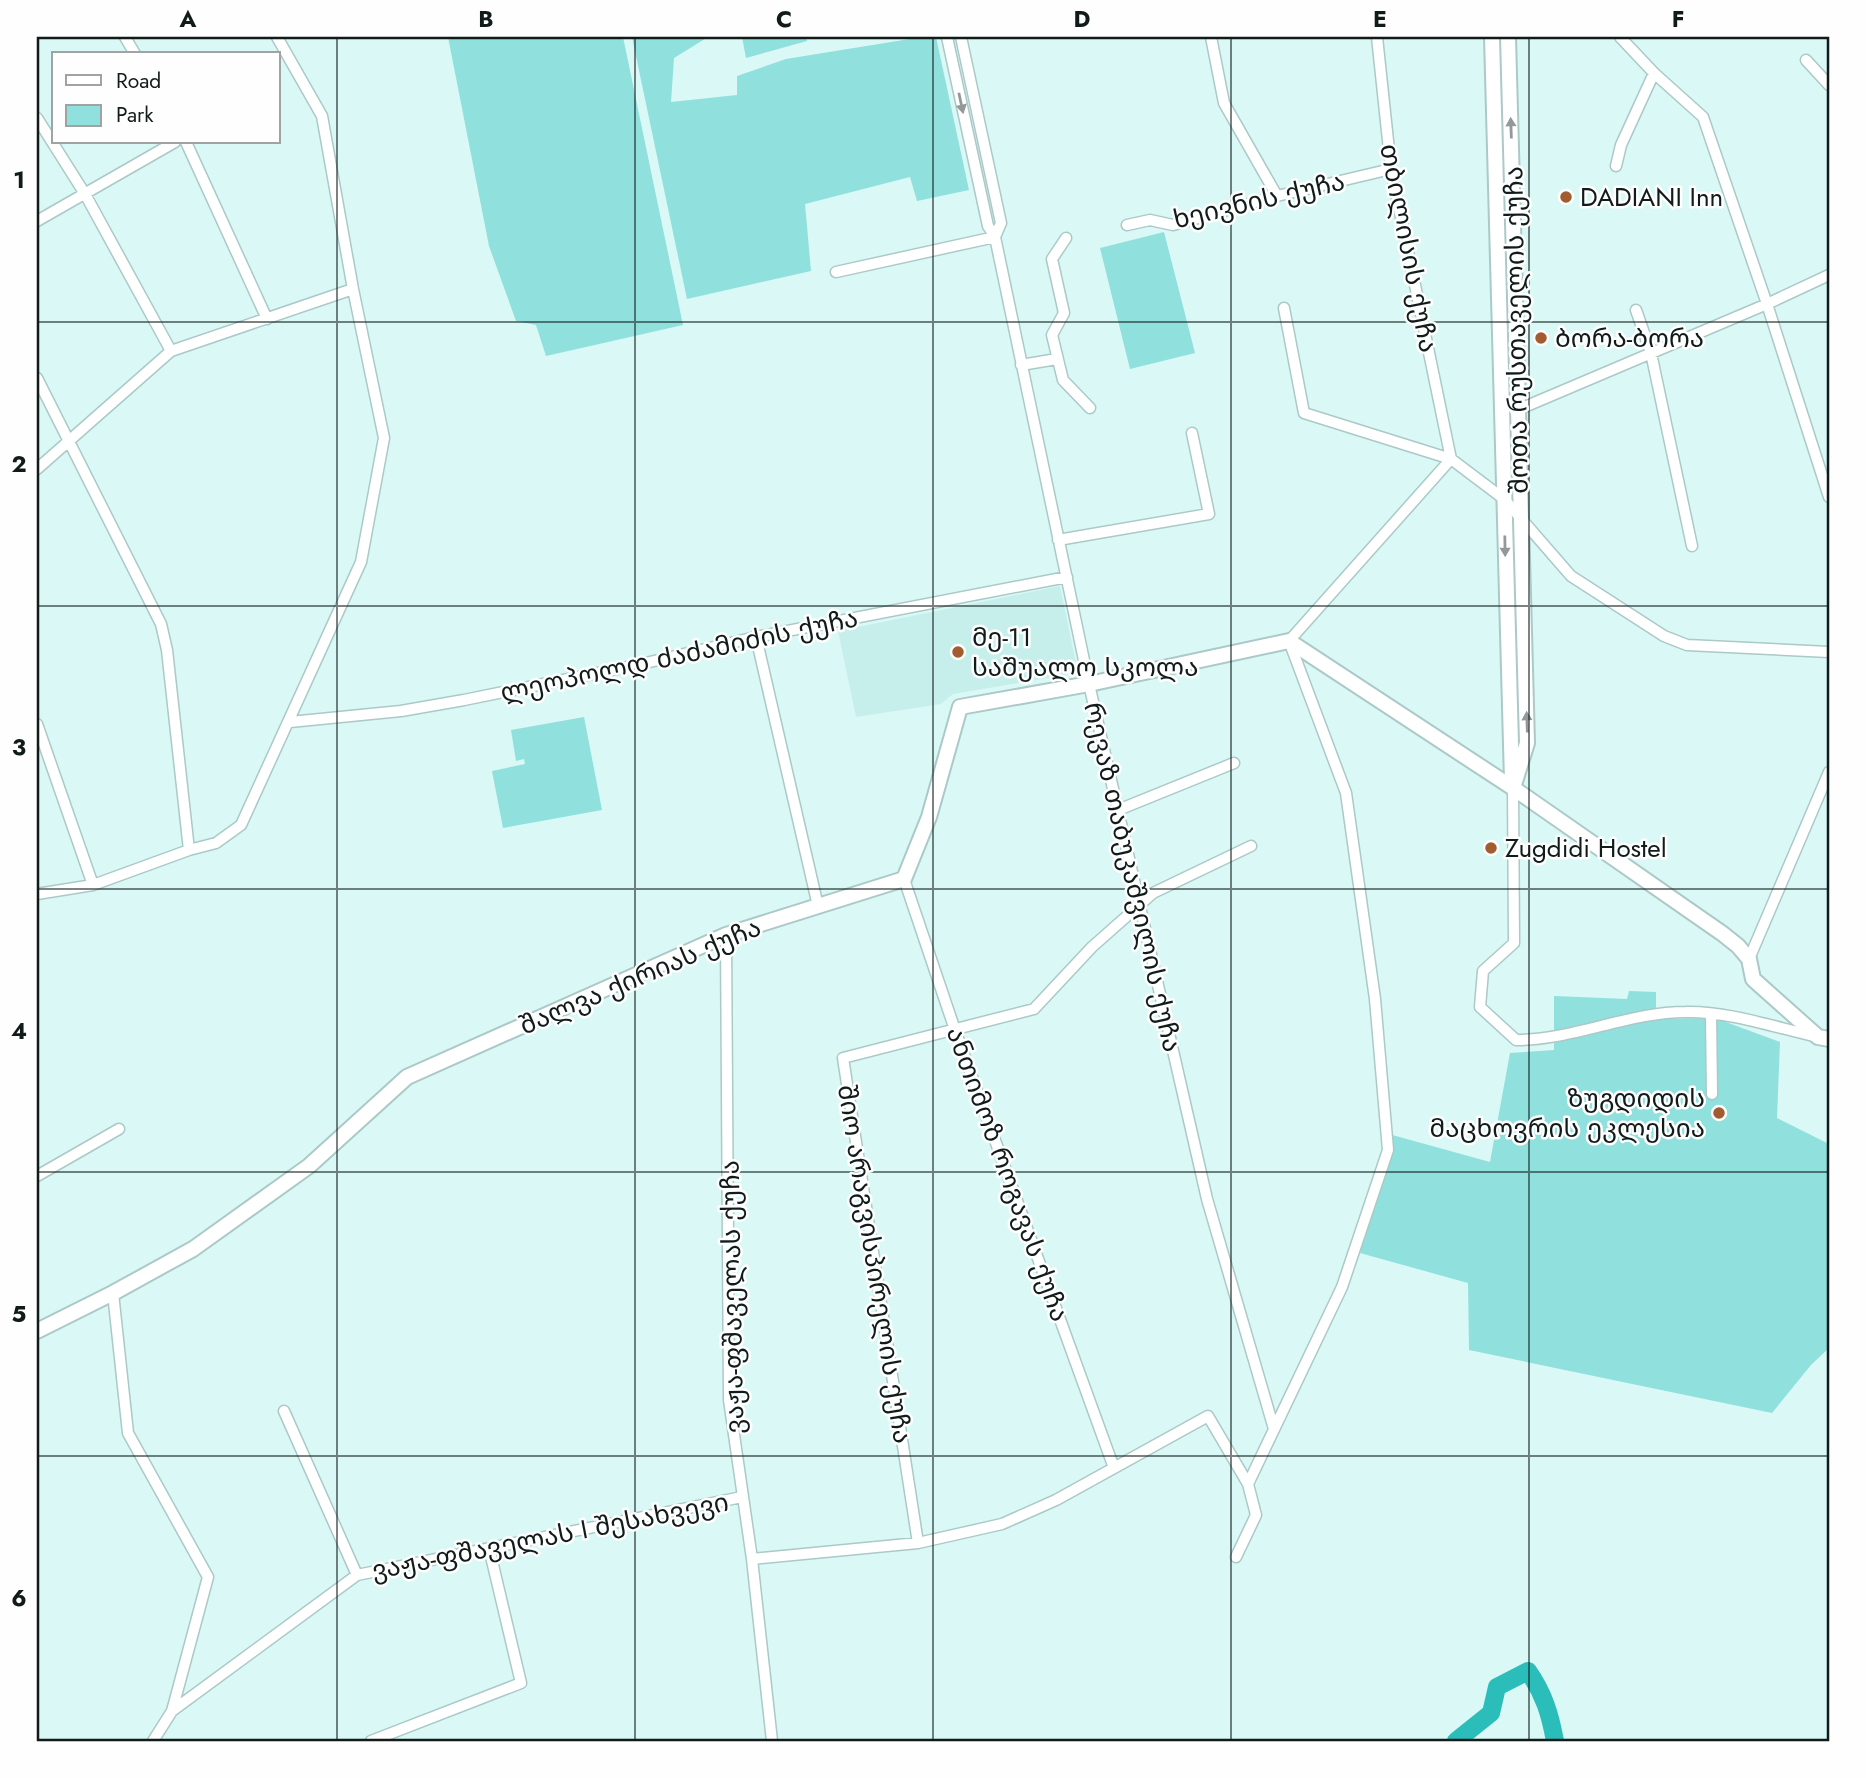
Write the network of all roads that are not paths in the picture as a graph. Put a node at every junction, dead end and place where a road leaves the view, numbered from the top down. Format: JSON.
{"nodes":[{"id":1,"x":276,"y":37,"type":"edge"},
{"id":2,"x":947,"y":37,"type":"edge"},
{"id":3,"x":961,"y":37,"type":"edge"},
{"id":4,"x":1211,"y":37,"type":"edge"},
{"id":5,"x":1377,"y":37,"type":"edge"},
{"id":6,"x":1492,"y":37,"type":"edge"},
{"id":7,"x":1508,"y":37,"type":"edge"},
{"id":8,"x":1620,"y":37,"type":"edge"},
{"id":9,"x":1806,"y":60,"type":"dead end"},
{"id":10,"x":1654,"y":73,"type":"junction"},
{"id":11,"x":1829,"y":85,"type":"edge"},
{"id":12,"x":37,"y":118,"type":"edge"},
{"id":13,"x":52,"y":142,"type":"edge"},
{"id":14,"x":53,"y":144,"type":"edge"},
{"id":15,"x":172,"y":144,"type":"edge"},
{"id":16,"x":187,"y":144,"type":"edge"},
{"id":17,"x":1616,"y":166,"type":"dead end"},
{"id":18,"x":1391,"y":169,"type":"junction"},
{"id":19,"x":85,"y":194,"type":"junction"},
{"id":20,"x":1277,"y":195,"type":"junction"},
{"id":21,"x":37,"y":221,"type":"edge"},
{"id":22,"x":1127,"y":225,"type":"dead end"},
{"id":23,"x":995,"y":237,"type":"junction"},
{"id":24,"x":1066,"y":238,"type":"dead end"},
{"id":25,"x":836,"y":272,"type":"dead end"},
{"id":26,"x":1829,"y":275,"type":"edge"},
{"id":27,"x":353,"y":289,"type":"junction"},
{"id":28,"x":1767,"y":304,"type":"junction"},
{"id":29,"x":1284,"y":308,"type":"dead end"},
{"id":30,"x":1636,"y":310,"type":"dead end"},
{"id":31,"x":267,"y":319,"type":"junction"},
{"id":32,"x":171,"y":351,"type":"junction"},
{"id":33,"x":1651,"y":353,"type":"junction"},
{"id":34,"x":1057,"y":359,"type":"junction"},
{"id":35,"x":1021,"y":365,"type":"junction"},
{"id":36,"x":37,"y":378,"type":"edge"},
{"id":37,"x":1090,"y":408,"type":"dead end"},
{"id":38,"x":1519,"y":410,"type":"junction"},
{"id":39,"x":1502,"y":415,"type":"junction"},
{"id":40,"x":1192,"y":433,"type":"dead end"},
{"id":41,"x":70,"y":440,"type":"junction"},
{"id":42,"x":1451,"y":458,"type":"junction"},
{"id":43,"x":37,"y":469,"type":"edge"},
{"id":44,"x":1829,"y":497,"type":"edge"},
{"id":45,"x":1504,"y":499,"type":"junction"},
{"id":46,"x":1520,"y":518,"type":"junction"},
{"id":47,"x":1058,"y":540,"type":"junction"},
{"id":48,"x":1692,"y":547,"type":"dead end"},
{"id":49,"x":1067,"y":577,"type":"junction"},
{"id":50,"x":756,"y":637,"type":"junction"},
{"id":51,"x":1289,"y":641,"type":"junction"},
{"id":52,"x":1829,"y":652,"type":"edge"},
{"id":53,"x":1089,"y":684,"type":"junction"},
{"id":54,"x":290,"y":722,"type":"junction"},
{"id":55,"x":37,"y":724,"type":"edge"},
{"id":56,"x":1234,"y":764,"type":"dead end"},
{"id":57,"x":1829,"y":772,"type":"edge"},
{"id":58,"x":1513,"y":788,"type":"junction"},
{"id":59,"x":1118,"y":810,"type":"junction"},
{"id":60,"x":1251,"y":846,"type":"dead end"},
{"id":61,"x":189,"y":849,"type":"junction"},
{"id":62,"x":904,"y":879,"type":"junction"},
{"id":63,"x":93,"y":885,"type":"junction"},
{"id":64,"x":37,"y":894,"type":"edge"},
{"id":65,"x":1139,"y":905,"type":"junction"},
{"id":66,"x":818,"y":906,"type":"junction"},
{"id":67,"x":726,"y":935,"type":"junction"},
{"id":68,"x":1749,"y":959,"type":"junction"},
{"id":69,"x":1711,"y":1014,"type":"junction"},
{"id":70,"x":956,"y":1030,"type":"junction"},
{"id":71,"x":1824,"y":1038,"type":"edge"},
{"id":72,"x":1712,"y":1094,"type":"dead end"},
{"id":73,"x":119,"y":1129,"type":"dead end"},
{"id":74,"x":37,"y":1176,"type":"edge"},
{"id":75,"x":113,"y":1293,"type":"junction"},
{"id":76,"x":40,"y":1325,"type":"edge"},
{"id":77,"x":284,"y":1411,"type":"dead end"},
{"id":78,"x":1274,"y":1429,"type":"junction"},
{"id":79,"x":1114,"y":1468,"type":"junction"},
{"id":80,"x":1248,"y":1484,"type":"junction"},
{"id":81,"x":742,"y":1497,"type":"junction"},
{"id":82,"x":918,"y":1543,"type":"junction"},
{"id":83,"x":489,"y":1548,"type":"junction"},
{"id":84,"x":1237,"y":1557,"type":"dead end"},
{"id":85,"x":752,"y":1559,"type":"junction"},
{"id":86,"x":357,"y":1574,"type":"junction"},
{"id":87,"x":172,"y":1711,"type":"junction"},
{"id":88,"x":153,"y":1741,"type":"edge"},
{"id":89,"x":371,"y":1741,"type":"edge"},
{"id":90,"x":772,"y":1741,"type":"edge"}],
"edges":[{"from":1,"to":27,"type":"street"},
{"from":2,"to":23,"type":"street","name":"რევაზ თაბუკაშვილის ქუჩა","one_way":true},
{"from":3,"to":23,"type":"street","name":"რევაზ თაბუკაშვილის ქუჩა"},
{"from":4,"to":20,"type":"street"},
{"from":5,"to":18,"type":"street","name":"თბილისის ქუჩა"},
{"from":6,"to":39,"type":"street","name":"შოთა რუსთაველის ქუჩა"},
{"from":38,"to":7,"type":"street","name":"შოთა რუსთაველის ქუჩა","one_way":true},
{"from":8,"to":10,"type":"street"},
{"from":9,"to":11,"type":"street"},
{"from":10,"to":17,"type":"street"},
{"from":10,"to":28,"type":"street"},
{"from":12,"to":13,"type":"street"},
{"from":14,"to":19,"type":"street"},
{"from":15,"to":19,"type":"street"},
{"from":16,"to":31,"type":"street"},
{"from":18,"to":20,"type":"street","name":"ხეივნის ქუჩა"},
{"from":18,"to":42,"type":"street","name":"თბილისის ქუჩა"},
{"from":19,"to":21,"type":"street"},
{"from":19,"to":32,"type":"street"},
{"from":20,"to":22,"type":"street","name":"ხეივნის ქუჩა"},
{"from":23,"to":25,"type":"street"},
{"from":23,"to":35,"type":"street","name":"რევაზ თაბუკაშვილის ქუჩა"},
{"from":24,"to":34,"type":"street"},
{"from":26,"to":28,"type":"street"},
{"from":27,"to":31,"type":"street"},
{"from":27,"to":54,"type":"street"},
{"from":28,"to":33,"type":"street"},
{"from":28,"to":44,"type":"street"},
{"from":29,"to":42,"type":"street"},
{"from":30,"to":33,"type":"street"},
{"from":31,"to":32,"type":"street"},
{"from":32,"to":41,"type":"street"},
{"from":33,"to":38,"type":"street"},
{"from":33,"to":48,"type":"street"},
{"from":34,"to":35,"type":"street"},
{"from":34,"to":37,"type":"street"},
{"from":35,"to":47,"type":"street","name":"რევაზ თაბუკაშვილის ქუჩა"},
{"from":36,"to":41,"type":"street"},
{"from":38,"to":39,"type":"street"},
{"from":38,"to":46,"type":"street","name":"შოთა რუსთაველის ქუჩა"},
{"from":39,"to":45,"type":"street","name":"შოთა რუსთაველის ქუჩა"},
{"from":40,"to":47,"type":"street"},
{"from":41,"to":43,"type":"street"},
{"from":41,"to":61,"type":"street"},
{"from":42,"to":45,"type":"street"},
{"from":42,"to":51,"type":"street"},
{"from":45,"to":46,"type":"street"},
{"from":45,"to":58,"type":"street","name":"შოთა რუსთაველის ქუჩა","one_way":true},
{"from":46,"to":52,"type":"street"},
{"from":58,"to":46,"type":"street","name":"შოთა რუსთაველის ქუჩა","one_way":true},
{"from":47,"to":49,"type":"street","name":"რევაზ თაბუკაშვილის ქუჩა"},
{"from":49,"to":50,"type":"street","name":"ლეოპოლდ ძაძამიძის ქუჩა"},
{"from":49,"to":53,"type":"street","name":"რევაზ თაბუკაშვილის ქუჩა"},
{"from":50,"to":54,"type":"street","name":"ლეოპოლდ ძაძამიძის ქუჩა"},
{"from":50,"to":66,"type":"street"},
{"from":51,"to":53,"type":"street"},
{"from":51,"to":58,"type":"street"},
{"from":51,"to":78,"type":"street"},
{"from":53,"to":59,"type":"street","name":"რევაზ თაბუკაშვილის ქუჩა"},
{"from":53,"to":62,"type":"street"},
{"from":54,"to":61,"type":"street"},
{"from":55,"to":63,"type":"street"},
{"from":56,"to":59,"type":"street"},
{"from":57,"to":68,"type":"street"},
{"from":58,"to":68,"type":"street"},
{"from":58,"to":69,"type":"street","name":"შოთა რუსთაველის ქუჩა"},
{"from":59,"to":65,"type":"street","name":"რევაზ თაბუკაშვილის ქუჩა"},
{"from":60,"to":65,"type":"street"},
{"from":61,"to":63,"type":"street"},
{"from":62,"to":66,"type":"street","name":"შალვა ქირიას ქუჩა"},
{"from":62,"to":70,"type":"street","name":"ანთიმოზ როგავას ქუჩა"},
{"from":63,"to":64,"type":"street"},
{"from":65,"to":70,"type":"street"},
{"from":65,"to":78,"type":"street","name":"რევაზ თაბუკაშვილის ქუჩა"},
{"from":66,"to":67,"type":"street","name":"შალვა ქირიას ქუჩა"},
{"from":67,"to":75,"type":"street","name":"შალვა ქირიას ქუჩა"},
{"from":67,"to":81,"type":"street","name":"ვაჟა-ფშაველას ქუჩა"},
{"from":68,"to":71,"type":"street"},
{"from":69,"to":71,"type":"street"},
{"from":69,"to":72,"type":"street"},
{"from":70,"to":79,"type":"street","name":"ანთიმოზ როგავას ქუჩა"},
{"from":70,"to":82,"type":"street","name":"შიო არაგვისპირელის ქუჩა"},
{"from":73,"to":74,"type":"street"},
{"from":75,"to":76,"type":"street","name":"შალვა ქირიას ქუჩა"},
{"from":75,"to":87,"type":"street"},
{"from":77,"to":86,"type":"street","name":"ვაჟა-ფშაველას I შესახვევი"},
{"from":78,"to":80,"type":"street"},
{"from":79,"to":80,"type":"street"},
{"from":79,"to":82,"type":"street"},
{"from":80,"to":84,"type":"street"},
{"from":81,"to":83,"type":"street","name":"ვაჟა-ფშაველას I შესახვევი"},
{"from":81,"to":85,"type":"street","name":"ვაჟა-ფშაველას ქუჩა"},
{"from":82,"to":85,"type":"street"},
{"from":83,"to":86,"type":"street","name":"ვაჟა-ფშაველას I შესახვევი"},
{"from":83,"to":89,"type":"street"},
{"from":85,"to":90,"type":"street","name":"ვაჟა-ფშაველას ქუჩა"},
{"from":86,"to":87,"type":"street","name":"ვაჟა-ფშაველას I შესახვევი"},
{"from":87,"to":88,"type":"street"}]}
